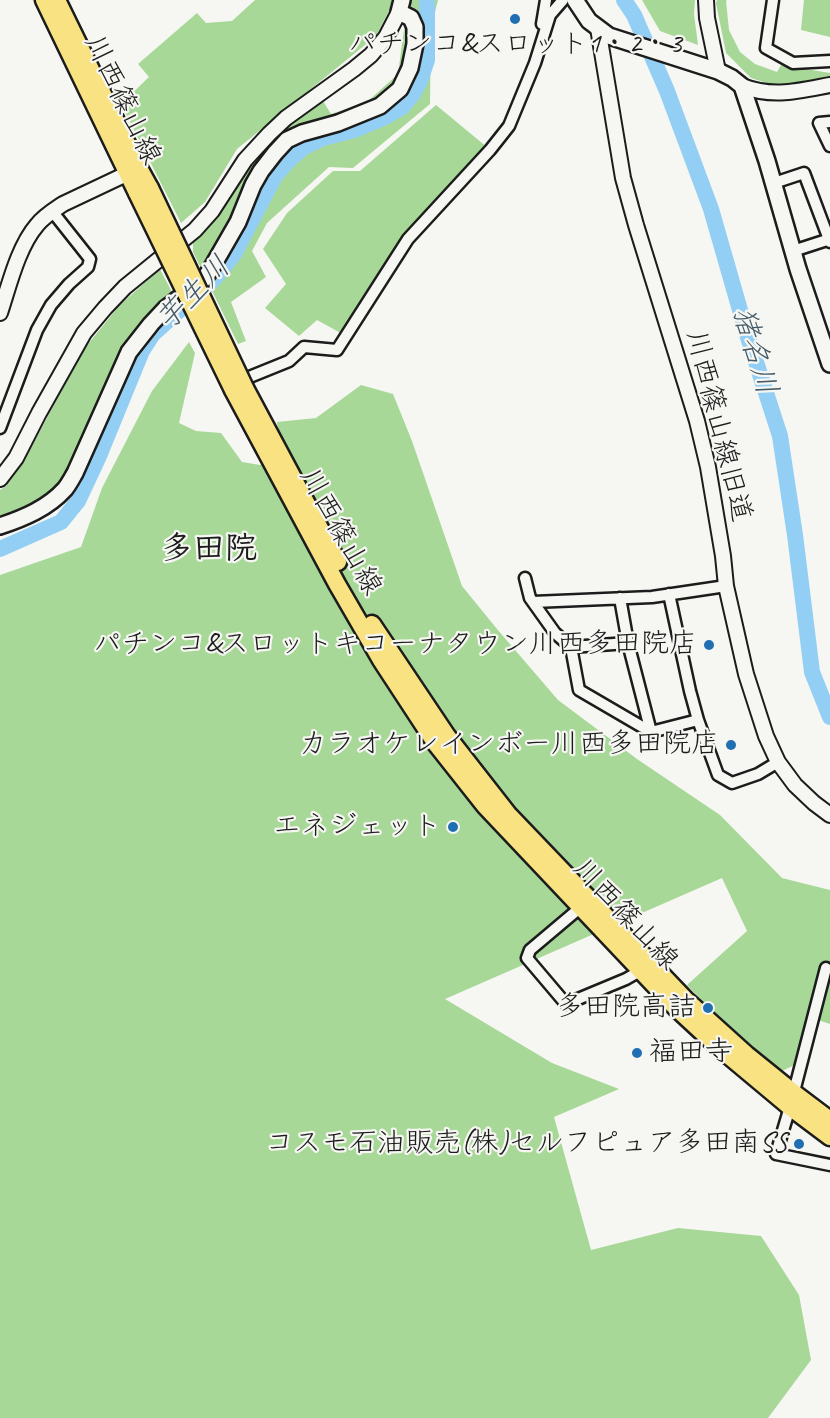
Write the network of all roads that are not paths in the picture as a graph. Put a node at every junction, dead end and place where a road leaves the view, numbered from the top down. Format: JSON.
{"nodes":[{"id":1,"x":44,"y":0,"type":"edge"},
{"id":2,"x":57,"y":0,"type":"edge"},
{"id":3,"x":546,"y":0,"type":"edge"},
{"id":4,"x":563,"y":0,"type":"edge"},
{"id":5,"x":575,"y":0,"type":"edge"},
{"id":6,"x":706,"y":0,"type":"edge"},
{"id":7,"x":773,"y":0,"type":"edge"},
{"id":8,"x":400,"y":6,"type":"edge"},
{"id":9,"x":603,"y":32,"type":"junction"},
{"id":10,"x":830,"y":61,"type":"edge"},
{"id":11,"x":535,"y":63,"type":"junction"},
{"id":12,"x":718,"y":71,"type":"junction"},
{"id":13,"x":830,"y":85,"type":"edge"},
{"id":14,"x":742,"y":86,"type":"junction"},
{"id":15,"x":830,"y":122,"type":"edge"},
{"id":16,"x":830,"y":146,"type":"edge"},
{"id":17,"x":133,"y":171,"type":"junction"},
{"id":18,"x":774,"y":183,"type":"junction"},
{"id":19,"x":52,"y":211,"type":"junction"},
{"id":20,"x":829,"y":240,"type":"edge"},
{"id":21,"x":793,"y":251,"type":"junction"},
{"id":22,"x":0,"y":313,"type":"edge"},
{"id":23,"x":830,"y":364,"type":"edge"},
{"id":24,"x":240,"y":386,"type":"junction"},
{"id":25,"x":0,"y":428,"type":"edge"},
{"id":26,"x":0,"y":479,"type":"edge"},
{"id":27,"x":0,"y":525,"type":"edge"},
{"id":28,"x":525,"y":578,"type":"dead end"},
{"id":29,"x":726,"y":586,"type":"junction"},
{"id":30,"x":669,"y":594,"type":"junction"},
{"id":31,"x":620,"y":598,"type":"junction"},
{"id":32,"x":533,"y":602,"type":"junction"},
{"id":33,"x":628,"y":643,"type":"junction"},
{"id":34,"x":571,"y":647,"type":"junction"},
{"id":35,"x":698,"y":720,"type":"junction"},
{"id":36,"x":651,"y":732,"type":"junction"},
{"id":37,"x":778,"y":762,"type":"junction"},
{"id":38,"x":830,"y":815,"type":"edge"},
{"id":39,"x":581,"y":907,"type":"junction"},
{"id":40,"x":826,"y":968,"type":"dead end"},
{"id":41,"x":640,"y":971,"type":"junction"},
{"id":42,"x":792,"y":1100,"type":"junction"},
{"id":43,"x":830,"y":1120,"type":"edge"},
{"id":44,"x":830,"y":1137,"type":"edge"},
{"id":45,"x":830,"y":1166,"type":"edge"}],
"edges":[{"from":1,"to":17,"type":"main road","name":"川西篠山線"},
{"from":2,"to":17,"type":"main road","name":"川西篠山線"},
{"from":3,"to":11,"type":"street"},
{"from":4,"to":11,"type":"street"},
{"from":5,"to":9,"type":"main road"},
{"from":6,"to":12,"type":"street"},
{"from":7,"to":10,"type":"street"},
{"from":8,"to":26,"type":"street"},
{"from":8,"to":27,"type":"main road"},
{"from":9,"to":12,"type":"main road"},
{"from":9,"to":29,"type":"street","name":"川西篠山線旧道"},
{"from":11,"to":24,"type":"street"},
{"from":12,"to":14,"type":"main road"},
{"from":13,"to":14,"type":"street"},
{"from":14,"to":18,"type":"main road"},
{"from":15,"to":16,"type":"street"},
{"from":17,"to":19,"type":"street"},
{"from":17,"to":24,"type":"main road","name":"川西篠山線","bridge":true},
{"from":18,"to":20,"type":"street"},
{"from":18,"to":21,"type":"main road"},
{"from":19,"to":22,"type":"street"},
{"from":19,"to":25,"type":"street"},
{"from":20,"to":21,"type":"street"},
{"from":21,"to":23,"type":"main road"},
{"from":24,"to":39,"type":"main road","name":"川西篠山線"},
{"from":24,"to":42,"type":"main road","name":"川西篠山線"},
{"from":28,"to":32,"type":"street"},
{"from":29,"to":30,"type":"street"},
{"from":29,"to":37,"type":"street","name":"川西篠山線旧道"},
{"from":30,"to":31,"type":"street"},
{"from":30,"to":35,"type":"street"},
{"from":31,"to":32,"type":"street"},
{"from":31,"to":33,"type":"street"},
{"from":32,"to":34,"type":"street"},
{"from":33,"to":34,"type":"street"},
{"from":33,"to":36,"type":"street"},
{"from":34,"to":36,"type":"street"},
{"from":35,"to":36,"type":"street"},
{"from":35,"to":37,"type":"street"},
{"from":37,"to":38,"type":"street","name":"川西篠山線旧道"},
{"from":39,"to":41,"type":"main road","name":"川西篠山線"},
{"from":39,"to":41,"type":"street"},
{"from":40,"to":42,"type":"street"},
{"from":41,"to":42,"type":"main road","name":"川西篠山線"},
{"from":42,"to":43,"type":"main road","name":"川西篠山線"},
{"from":42,"to":44,"type":"main road","name":"川西篠山線"},
{"from":42,"to":45,"type":"street"}]}
